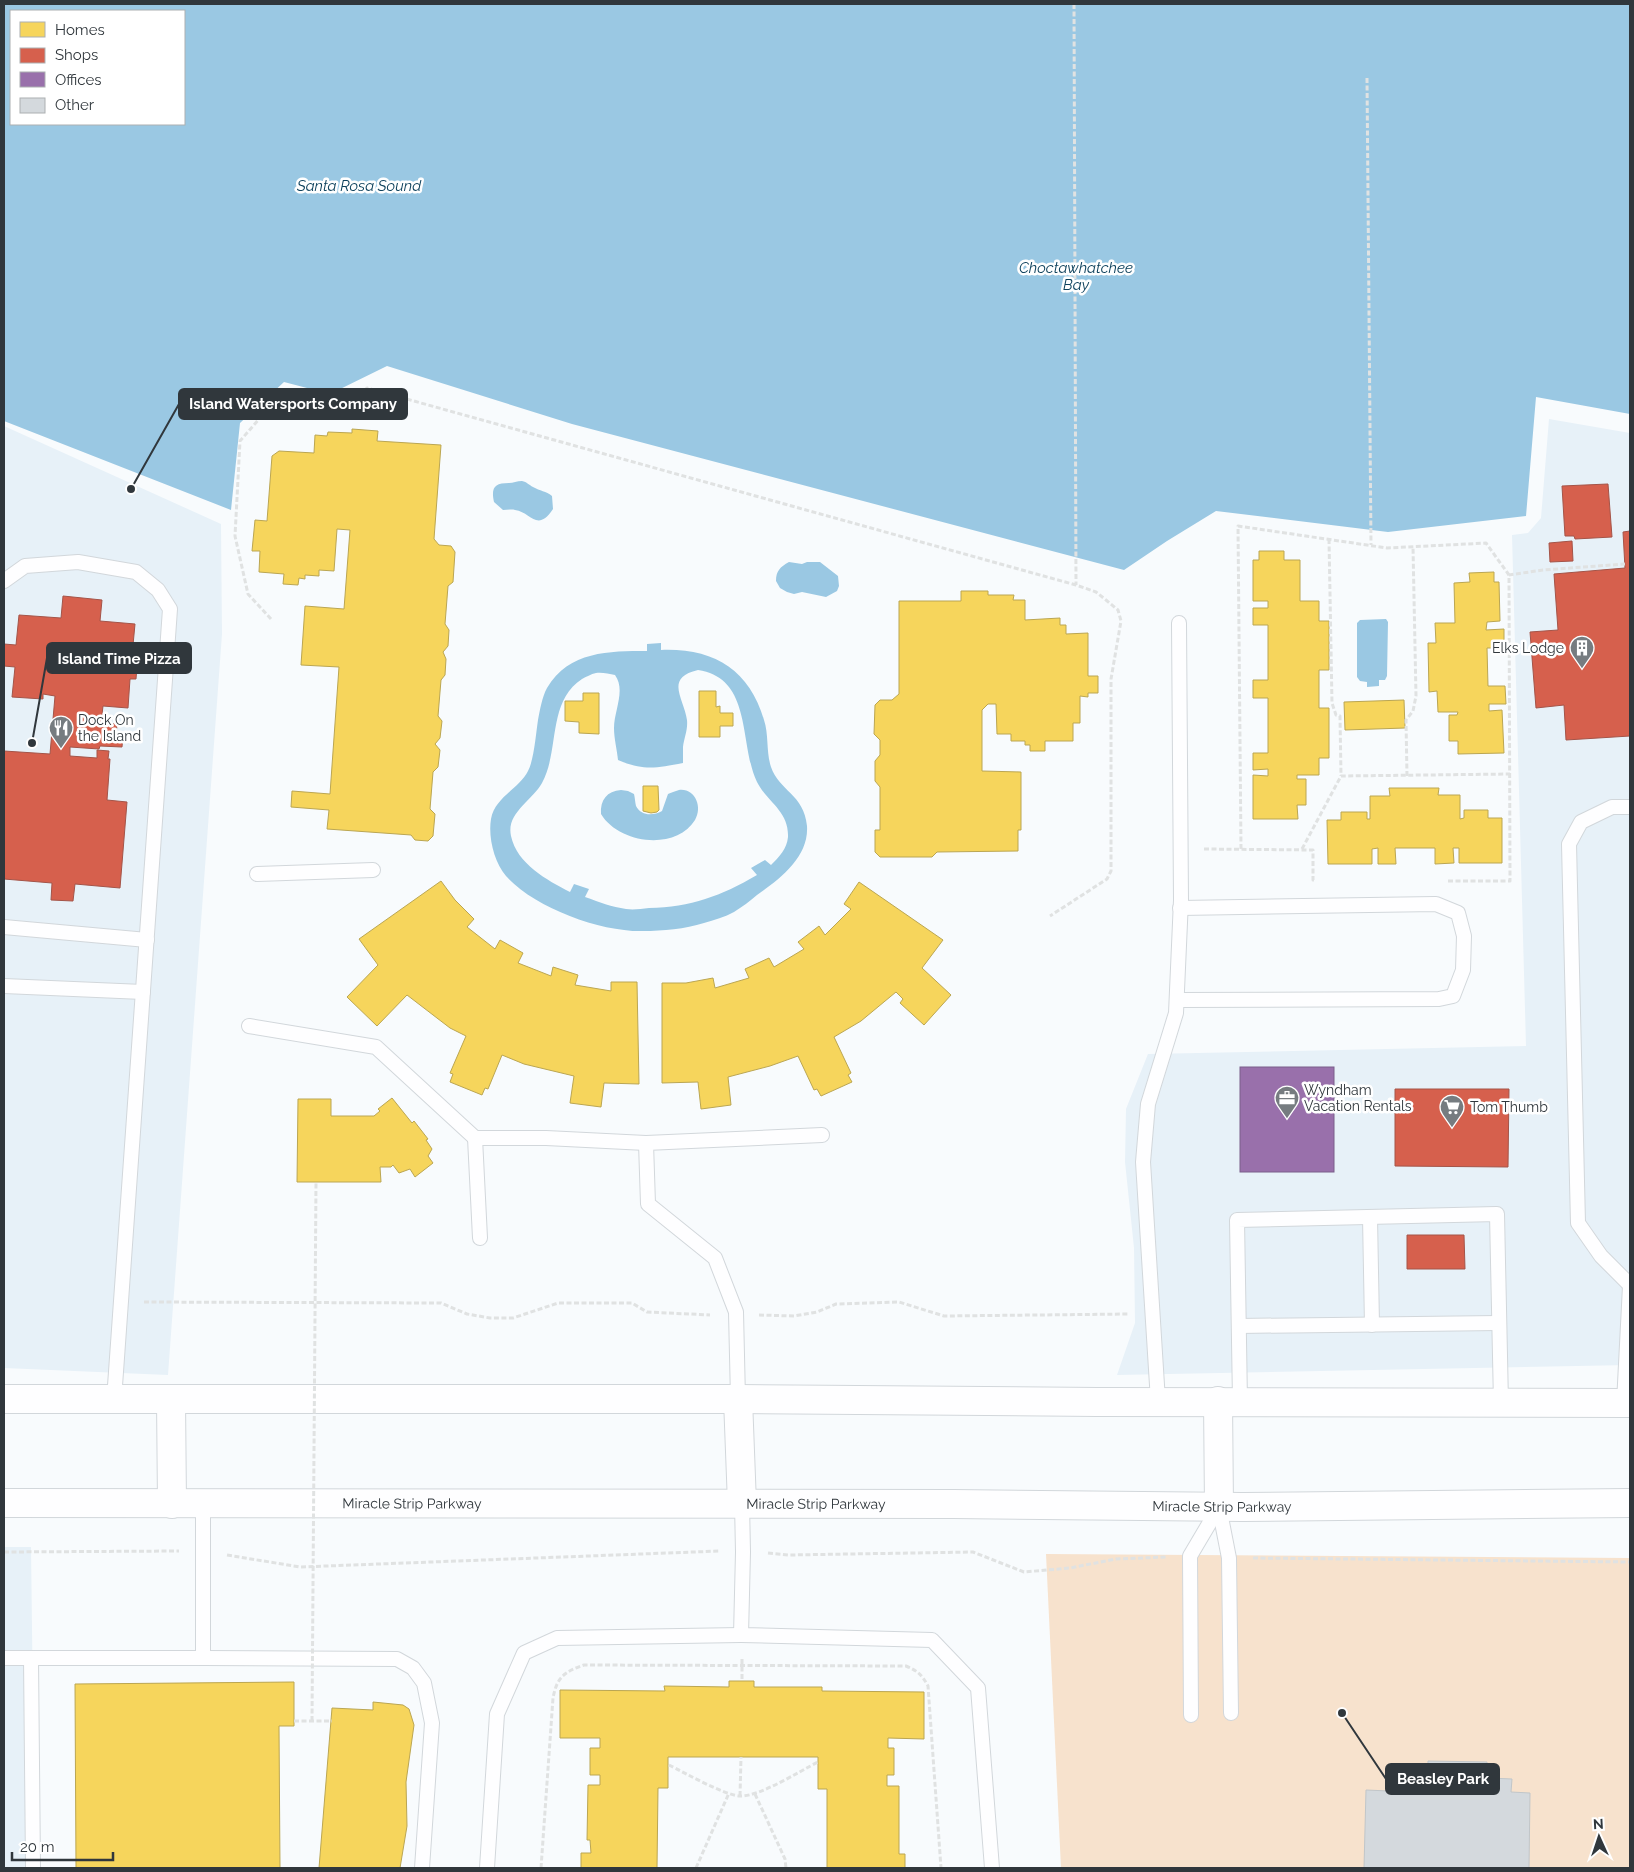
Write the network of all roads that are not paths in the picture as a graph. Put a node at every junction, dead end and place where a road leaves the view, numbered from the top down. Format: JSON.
{"nodes":[{"id":1,"x":4,"y":581,"type":"edge"},
{"id":2,"x":1179,"y":622,"type":"dead end"},
{"id":3,"x":1630,"y":807,"type":"edge"},
{"id":4,"x":372,"y":870,"type":"dead end"},
{"id":5,"x":257,"y":874,"type":"dead end"},
{"id":6,"x":1180,"y":908,"type":"junction"},
{"id":7,"x":4,"y":927,"type":"edge"},
{"id":8,"x":147,"y":940,"type":"junction"},
{"id":9,"x":4,"y":986,"type":"edge"},
{"id":10,"x":143,"y":992,"type":"junction"},
{"id":11,"x":1177,"y":1000,"type":"junction"},
{"id":12,"x":249,"y":1026,"type":"dead end"},
{"id":13,"x":822,"y":1136,"type":"dead end"},
{"id":14,"x":475,"y":1138,"type":"junction"},
{"id":15,"x":646,"y":1143,"type":"junction"},
{"id":16,"x":1370,"y":1217,"type":"junction"},
{"id":17,"x":480,"y":1238,"type":"dead end"},
{"id":18,"x":1630,"y":1285,"type":"edge"},
{"id":19,"x":1499,"y":1323,"type":"junction"},
{"id":20,"x":1372,"y":1325,"type":"junction"},
{"id":21,"x":1239,"y":1326,"type":"junction"},
{"id":22,"x":738,"y":1398,"type":"junction"},
{"id":23,"x":4,"y":1399,"type":"edge"},
{"id":24,"x":114,"y":1400,"type":"junction"},
{"id":25,"x":171,"y":1400,"type":"junction"},
{"id":26,"x":1158,"y":1401,"type":"junction"},
{"id":27,"x":1229,"y":1401,"type":"junction"},
{"id":28,"x":1501,"y":1402,"type":"junction"},
{"id":29,"x":1627,"y":1403,"type":"edge"},
{"id":30,"x":1630,"y":1503,"type":"edge"},
{"id":31,"x":4,"y":1504,"type":"edge"},
{"id":32,"x":172,"y":1504,"type":"junction"},
{"id":33,"x":203,"y":1504,"type":"junction"},
{"id":34,"x":742,"y":1504,"type":"junction"},
{"id":35,"x":1219,"y":1507,"type":"junction"},
{"id":36,"x":741,"y":1634,"type":"junction"},
{"id":37,"x":4,"y":1658,"type":"edge"},
{"id":38,"x":31,"y":1658,"type":"junction"},
{"id":39,"x":203,"y":1658,"type":"junction"},
{"id":40,"x":1231,"y":1712,"type":"dead end"},
{"id":41,"x":1191,"y":1715,"type":"dead end"},
{"id":42,"x":33,"y":1868,"type":"edge"},
{"id":43,"x":422,"y":1868,"type":"edge"},
{"id":44,"x":487,"y":1868,"type":"edge"},
{"id":45,"x":992,"y":1868,"type":"edge"}],
"edges":[{"from":1,"to":8,"type":"lane"},
{"from":2,"to":6,"type":"lane"},
{"from":3,"to":18,"type":"lane"},
{"from":4,"to":5,"type":"lane"},
{"from":6,"to":11,"type":"lane"},
{"from":6,"to":11,"type":"lane"},
{"from":7,"to":8,"type":"lane"},
{"from":8,"to":10,"type":"lane"},
{"from":9,"to":10,"type":"lane"},
{"from":10,"to":24,"type":"lane"},
{"from":11,"to":26,"type":"lane"},
{"from":12,"to":14,"type":"lane"},
{"from":13,"to":15,"type":"lane"},
{"from":14,"to":15,"type":"lane"},
{"from":14,"to":17,"type":"lane"},
{"from":15,"to":22,"type":"lane"},
{"from":16,"to":19,"type":"lane"},
{"from":16,"to":20,"type":"lane"},
{"from":16,"to":21,"type":"lane"},
{"from":18,"to":29,"type":"lane"},
{"from":19,"to":20,"type":"lane"},
{"from":19,"to":28,"type":"lane"},
{"from":20,"to":21,"type":"lane"},
{"from":21,"to":27,"type":"lane"},
{"from":22,"to":25,"type":"highway"},
{"from":22,"to":26,"type":"highway"},
{"from":22,"to":34,"type":"highway"},
{"from":23,"to":24,"type":"highway"},
{"from":24,"to":25,"type":"highway"},
{"from":25,"to":32,"type":"highway"},
{"from":26,"to":27,"type":"highway"},
{"from":27,"to":28,"type":"highway"},
{"from":27,"to":35,"type":"highway"},
{"from":28,"to":29,"type":"highway"},
{"from":30,"to":35,"type":"highway","name":"Miracle Strip Parkway"},
{"from":31,"to":32,"type":"highway","name":"Miracle Strip Parkway"},
{"from":32,"to":33,"type":"highway","name":"Miracle Strip Parkway"},
{"from":33,"to":34,"type":"highway","name":"Miracle Strip Parkway"},
{"from":33,"to":39,"type":"lane"},
{"from":34,"to":35,"type":"highway","name":"Miracle Strip Parkway"},
{"from":34,"to":36,"type":"lane"},
{"from":35,"to":40,"type":"lane"},
{"from":35,"to":41,"type":"lane"},
{"from":36,"to":44,"type":"lane"},
{"from":36,"to":45,"type":"lane"},
{"from":37,"to":38,"type":"lane"},
{"from":38,"to":39,"type":"lane"},
{"from":38,"to":42,"type":"lane"},
{"from":39,"to":43,"type":"lane"}]}
